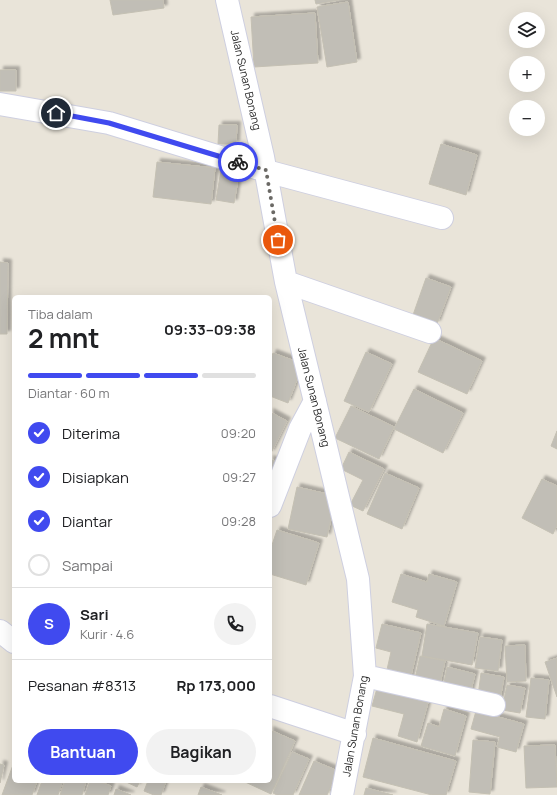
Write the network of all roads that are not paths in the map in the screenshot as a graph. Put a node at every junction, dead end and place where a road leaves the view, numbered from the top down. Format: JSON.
{"nodes":[{"id":1,"x":228,"y":0,"type":"edge"},
{"id":2,"x":0,"y":104,"type":"edge"},
{"id":3,"x":266,"y":170,"type":"junction"},
{"id":4,"x":442,"y":218,"type":"dead end"},
{"id":5,"x":286,"y":282,"type":"junction"},
{"id":6,"x":430,"y":332,"type":"dead end"},
{"id":7,"x":315,"y":401,"type":"junction"},
{"id":8,"x":272,"y":501,"type":"edge"},
{"id":9,"x":0,"y":631,"type":"edge"},
{"id":10,"x":12,"y":640,"type":"edge"},
{"id":11,"x":365,"y":676,"type":"junction"},
{"id":12,"x":494,"y":705,"type":"dead end"},
{"id":13,"x":272,"y":707,"type":"edge"},
{"id":14,"x":355,"y":734,"type":"junction"},
{"id":15,"x":342,"y":795,"type":"edge"}],
"edges":[{"from":1,"to":3,"type":"street","name":"Jalan Sunan Bonang"},
{"from":2,"to":3,"type":"street"},
{"from":3,"to":4,"type":"street"},
{"from":3,"to":5,"type":"street","name":"Jalan Sunan Bonang"},
{"from":5,"to":6,"type":"street"},
{"from":5,"to":7,"type":"street","name":"Jalan Sunan Bonang"},
{"from":7,"to":8,"type":"street"},
{"from":7,"to":11,"type":"street","name":"Jalan Sunan Bonang"},
{"from":9,"to":10,"type":"street"},
{"from":11,"to":12,"type":"street"},
{"from":11,"to":14,"type":"street","name":"Jalan Sunan Bonang"},
{"from":13,"to":14,"type":"street"},
{"from":14,"to":15,"type":"street","name":"Jalan Sunan Bonang"}]}
